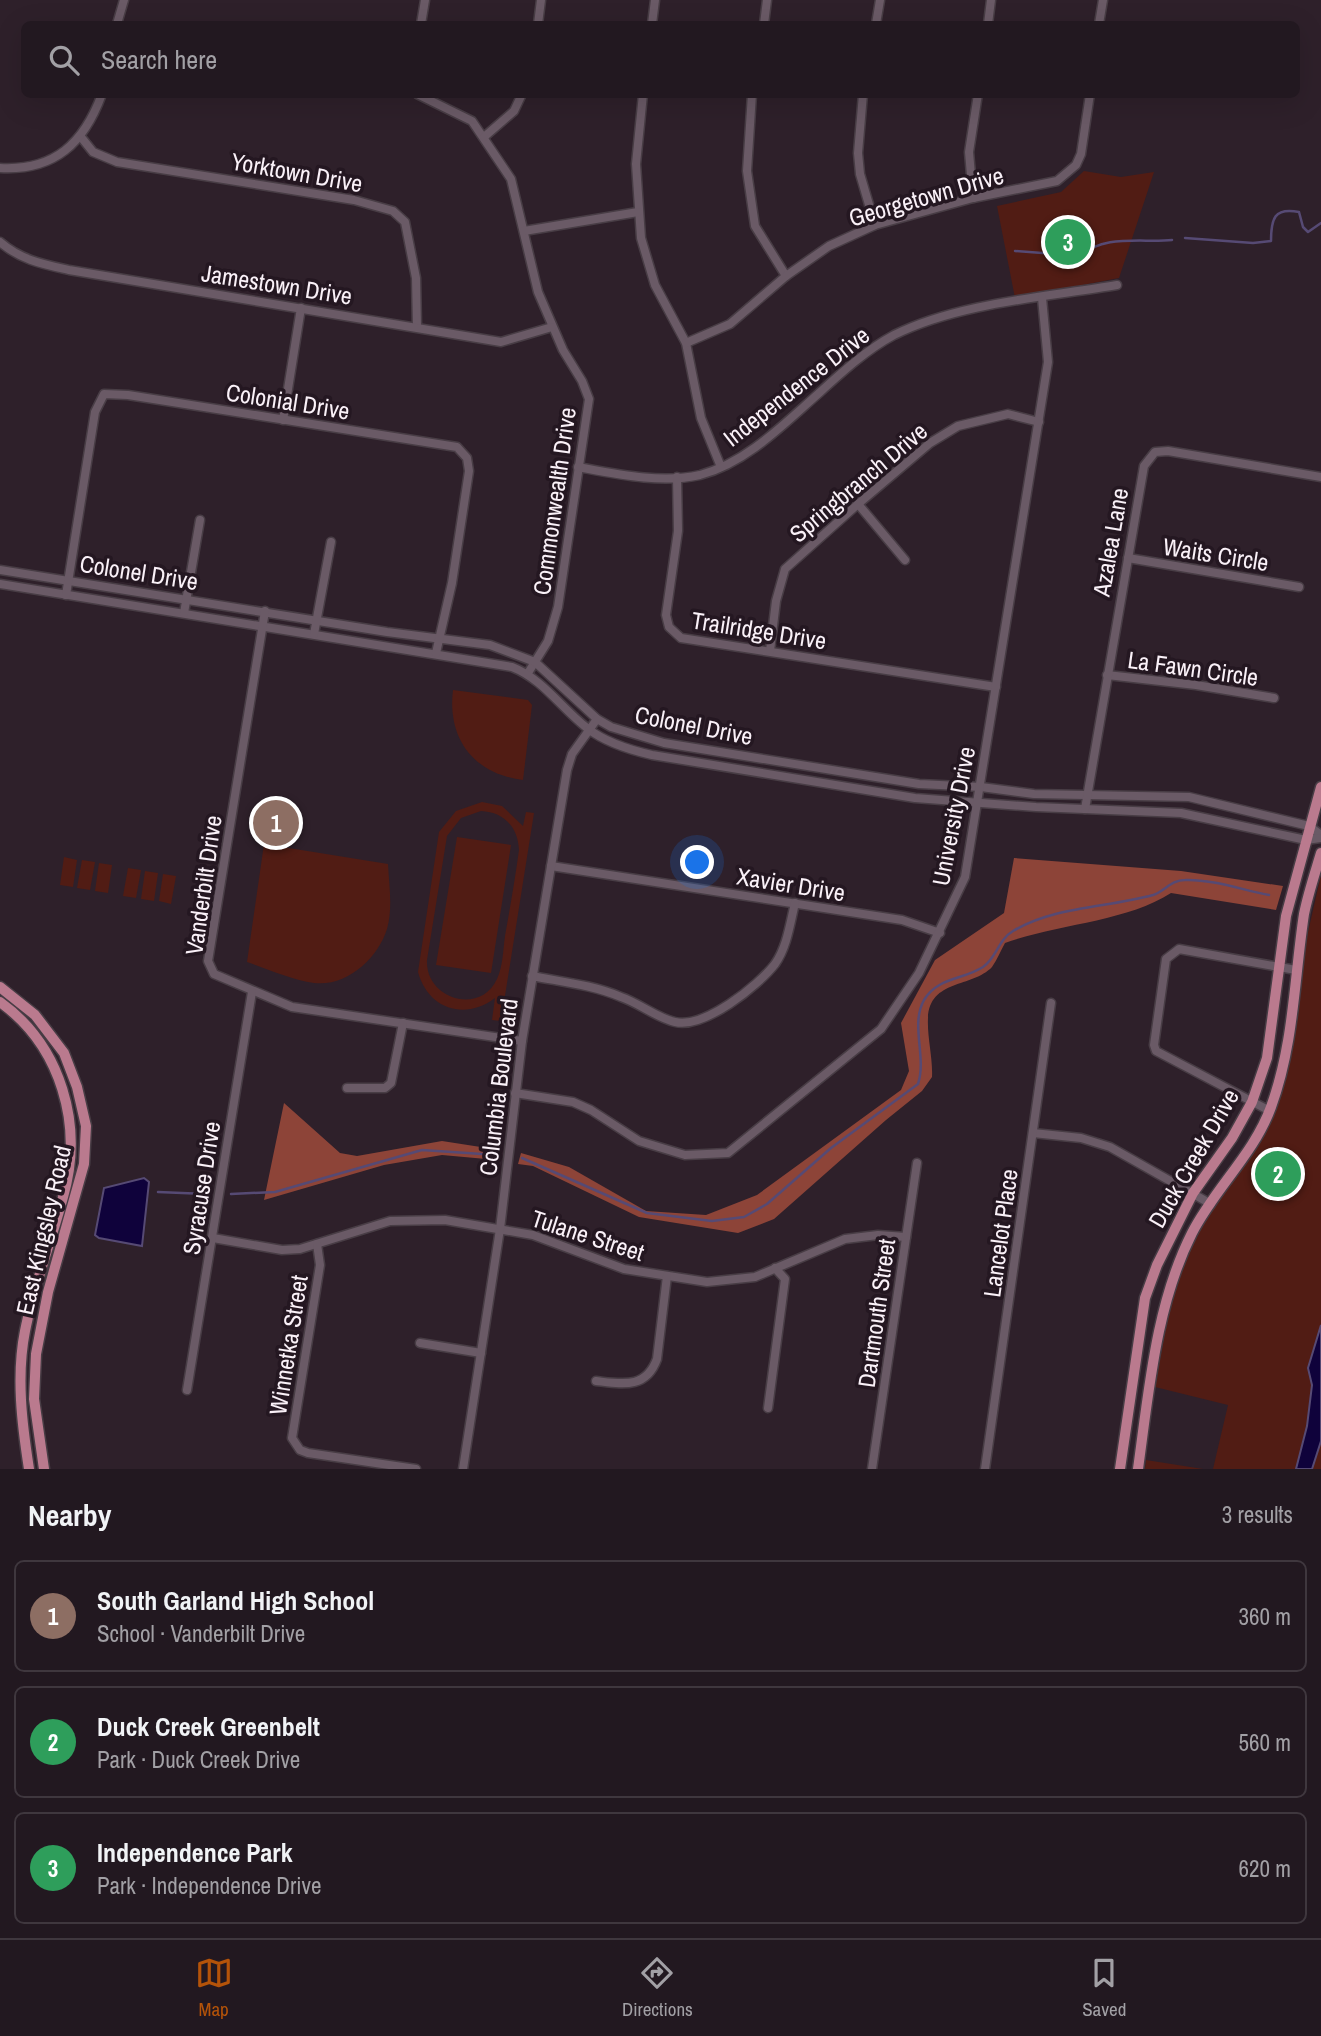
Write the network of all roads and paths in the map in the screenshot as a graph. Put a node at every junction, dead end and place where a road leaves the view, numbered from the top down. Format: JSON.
{"nodes":[{"id":1,"x":124,"y":0,"type":"edge"},
{"id":2,"x":425,"y":0,"type":"edge"},
{"id":3,"x":541,"y":0,"type":"edge"},
{"id":4,"x":655,"y":0,"type":"edge"},
{"id":5,"x":767,"y":0,"type":"edge"},
{"id":6,"x":880,"y":0,"type":"edge"},
{"id":7,"x":991,"y":0,"type":"edge"},
{"id":8,"x":1103,"y":0,"type":"edge"},
{"id":9,"x":118,"y":21,"type":"edge"},
{"id":10,"x":422,"y":21,"type":"edge"},
{"id":11,"x":538,"y":21,"type":"edge"},
{"id":12,"x":652,"y":21,"type":"edge"},
{"id":13,"x":764,"y":21,"type":"edge"},
{"id":14,"x":876,"y":21,"type":"edge"},
{"id":15,"x":988,"y":21,"type":"edge"},
{"id":16,"x":1100,"y":21,"type":"edge"},
{"id":17,"x":101,"y":98,"type":"edge"},
{"id":18,"x":425,"y":98,"type":"edge"},
{"id":19,"x":520,"y":98,"type":"edge"},
{"id":20,"x":643,"y":98,"type":"edge"},
{"id":21,"x":752,"y":98,"type":"edge"},
{"id":22,"x":863,"y":98,"type":"edge"},
{"id":23,"x":977,"y":98,"type":"edge"},
{"id":24,"x":1089,"y":98,"type":"edge"},
{"id":25,"x":81,"y":137,"type":"junction"},
{"id":26,"x":484,"y":137,"type":"junction"},
{"id":27,"x":0,"y":168,"type":"edge"},
{"id":28,"x":972,"y":198,"type":"junction"},
{"id":29,"x":638,"y":212,"type":"junction"},
{"id":30,"x":875,"y":225,"type":"junction"},
{"id":31,"x":524,"y":231,"type":"junction"},
{"id":32,"x":0,"y":242,"type":"edge"},
{"id":33,"x":786,"y":276,"type":"junction"},
{"id":34,"x":1117,"y":285,"type":"dead end"},
{"id":35,"x":1042,"y":298,"type":"junction"},
{"id":36,"x":301,"y":308,"type":"junction"},
{"id":37,"x":417,"y":327,"type":"junction"},
{"id":38,"x":552,"y":327,"type":"junction"},
{"id":39,"x":686,"y":343,"type":"junction"},
{"id":40,"x":283,"y":420,"type":"junction"},
{"id":41,"x":1039,"y":422,"type":"junction"},
{"id":42,"x":578,"y":467,"type":"junction"},
{"id":43,"x":721,"y":467,"type":"junction"},
{"id":44,"x":677,"y":477,"type":"junction"},
{"id":45,"x":1321,"y":477,"type":"edge"},
{"id":46,"x":858,"y":504,"type":"junction"},
{"id":47,"x":200,"y":520,"type":"dead end"},
{"id":48,"x":331,"y":542,"type":"dead end"},
{"id":49,"x":1128,"y":558,"type":"junction"},
{"id":50,"x":905,"y":560,"type":"dead end"},
{"id":51,"x":0,"y":570,"type":"edge"},
{"id":52,"x":68,"y":581,"type":"junction"},
{"id":53,"x":0,"y":584,"type":"edge"},
{"id":54,"x":1299,"y":587,"type":"dead end"},
{"id":55,"x":66,"y":595,"type":"junction"},
{"id":56,"x":187,"y":599,"type":"junction"},
{"id":57,"x":265,"y":611,"type":"junction"},
{"id":58,"x":184,"y":613,"type":"junction"},
{"id":59,"x":317,"y":621,"type":"junction"},
{"id":60,"x":262,"y":627,"type":"junction"},
{"id":61,"x":314,"y":634,"type":"junction"},
{"id":62,"x":439,"y":637,"type":"junction"},
{"id":63,"x":770,"y":651,"type":"junction"},
{"id":64,"x":436,"y":653,"type":"junction"},
{"id":65,"x":535,"y":662,"type":"junction"},
{"id":66,"x":527,"y":673,"type":"junction"},
{"id":67,"x":1107,"y":675,"type":"junction"},
{"id":68,"x":996,"y":687,"type":"junction"},
{"id":69,"x":1274,"y":698,"type":"dead end"},
{"id":70,"x":597,"y":719,"type":"junction"},
{"id":71,"x":589,"y":729,"type":"junction"},
{"id":72,"x":981,"y":787,"type":"junction"},
{"id":73,"x":1321,"y":787,"type":"edge"},
{"id":74,"x":1087,"y":794,"type":"junction"},
{"id":75,"x":978,"y":803,"type":"junction"},
{"id":76,"x":1085,"y":809,"type":"junction"},
{"id":77,"x":1309,"y":826,"type":"junction"},
{"id":78,"x":1321,"y":837,"type":"edge"},
{"id":79,"x":1306,"y":840,"type":"junction"},
{"id":80,"x":1321,"y":853,"type":"edge"},
{"id":81,"x":551,"y":866,"type":"junction"},
{"id":82,"x":795,"y":903,"type":"junction"},
{"id":83,"x":940,"y":933,"type":"junction"},
{"id":84,"x":1277,"y":967,"type":"junction"},
{"id":85,"x":1297,"y":970,"type":"junction"},
{"id":86,"x":532,"y":976,"type":"junction"},
{"id":87,"x":0,"y":987,"type":"edge"},
{"id":88,"x":253,"y":992,"type":"junction"},
{"id":89,"x":0,"y":1002,"type":"edge"},
{"id":90,"x":1051,"y":1003,"type":"dead end"},
{"id":91,"x":403,"y":1023,"type":"junction"},
{"id":92,"x":522,"y":1041,"type":"junction"},
{"id":93,"x":347,"y":1088,"type":"dead end"},
{"id":94,"x":515,"y":1093,"type":"junction"},
{"id":95,"x":1252,"y":1102,"type":"junction"},
{"id":96,"x":1270,"y":1111,"type":"junction"},
{"id":97,"x":1034,"y":1133,"type":"junction"},
{"id":98,"x":916,"y":1163,"type":"dead end"},
{"id":99,"x":1193,"y":1193,"type":"junction"},
{"id":100,"x":1211,"y":1204,"type":"junction"},
{"id":101,"x":500,"y":1229,"type":"junction"},
{"id":102,"x":906,"y":1237,"type":"junction"},
{"id":103,"x":213,"y":1238,"type":"junction"},
{"id":104,"x":317,"y":1244,"type":"junction"},
{"id":105,"x":775,"y":1268,"type":"junction"},
{"id":106,"x":667,"y":1276,"type":"junction"},
{"id":107,"x":420,"y":1343,"type":"dead end"},
{"id":108,"x":481,"y":1353,"type":"junction"},
{"id":109,"x":596,"y":1381,"type":"dead end"},
{"id":110,"x":187,"y":1390,"type":"dead end"},
{"id":111,"x":1131,"y":1395,"type":"junction"},
{"id":112,"x":1148,"y":1397,"type":"junction"},
{"id":113,"x":768,"y":1408,"type":"dead end"},
{"id":114,"x":29,"y":1469,"type":"edge"},
{"id":115,"x":44,"y":1469,"type":"edge"},
{"id":116,"x":416,"y":1469,"type":"edge"},
{"id":117,"x":463,"y":1469,"type":"edge"},
{"id":118,"x":872,"y":1469,"type":"edge"},
{"id":119,"x":985,"y":1469,"type":"edge"},
{"id":120,"x":1120,"y":1469,"type":"edge"},
{"id":121,"x":1138,"y":1469,"type":"edge"}],
"edges":[{"from":1,"to":9,"type":"street"},
{"from":2,"to":10,"type":"street"},
{"from":3,"to":11,"type":"street"},
{"from":4,"to":12,"type":"street"},
{"from":5,"to":13,"type":"street"},
{"from":6,"to":14,"type":"street"},
{"from":7,"to":15,"type":"street"},
{"from":8,"to":16,"type":"street"},
{"from":17,"to":25,"type":"street"},
{"from":18,"to":26,"type":"street","name":"Commonwealth Drive"},
{"from":19,"to":26,"type":"street"},
{"from":20,"to":29,"type":"street"},
{"from":21,"to":33,"type":"street"},
{"from":22,"to":30,"type":"street"},
{"from":23,"to":28,"type":"street"},
{"from":24,"to":28,"type":"street","name":"Georgetown Drive"},
{"from":25,"to":27,"type":"street"},
{"from":25,"to":37,"type":"street","name":"Yorktown Drive"},
{"from":26,"to":31,"type":"street","name":"Commonwealth Drive"},
{"from":28,"to":30,"type":"street","name":"Georgetown Drive"},
{"from":29,"to":31,"type":"street"},
{"from":29,"to":39,"type":"street"},
{"from":30,"to":33,"type":"street","name":"Georgetown Drive"},
{"from":31,"to":38,"type":"street","name":"Commonwealth Drive"},
{"from":32,"to":36,"type":"street","name":"Jamestown Drive"},
{"from":33,"to":39,"type":"street","name":"Georgetown Drive"},
{"from":34,"to":35,"type":"street","name":"Independence Drive"},
{"from":35,"to":41,"type":"street","name":"University Drive"},
{"from":35,"to":43,"type":"street","name":"Independence Drive"},
{"from":36,"to":37,"type":"street","name":"Jamestown Drive"},
{"from":36,"to":40,"type":"street"},
{"from":37,"to":38,"type":"street","name":"Jamestown Drive"},
{"from":38,"to":42,"type":"street","name":"Commonwealth Drive"},
{"from":39,"to":43,"type":"street"},
{"from":40,"to":52,"type":"street","name":"Colonial Drive"},
{"from":40,"to":62,"type":"street","name":"Colonial Drive"},
{"from":41,"to":46,"type":"street","name":"Springbranch Drive"},
{"from":41,"to":68,"type":"street","name":"University Drive"},
{"from":42,"to":44,"type":"street","name":"Independence Drive"},
{"from":42,"to":65,"type":"street","name":"Commonwealth Drive"},
{"from":43,"to":44,"type":"street","name":"Independence Drive"},
{"from":44,"to":63,"type":"street","name":"Trailridge Drive"},
{"from":45,"to":49,"type":"street","name":"Azalea Lane"},
{"from":46,"to":50,"type":"street"},
{"from":46,"to":63,"type":"street","name":"Springbranch Drive"},
{"from":47,"to":56,"type":"street"},
{"from":48,"to":59,"type":"street"},
{"from":49,"to":54,"type":"street","name":"Waits Circle"},
{"from":49,"to":67,"type":"street","name":"Azalea Lane"},
{"from":51,"to":52,"type":"street","name":"Colonel Drive"},
{"from":52,"to":55,"type":"street","name":"Colonial Drive"},
{"from":52,"to":56,"type":"street","name":"Colonel Drive"},
{"from":53,"to":55,"type":"street","name":"Colonel Drive"},
{"from":55,"to":58,"type":"street","name":"Colonel Drive"},
{"from":56,"to":57,"type":"street","name":"Colonel Drive"},
{"from":56,"to":58,"type":"street"},
{"from":57,"to":59,"type":"street","name":"Colonel Drive"},
{"from":57,"to":60,"type":"street","name":"Vanderbilt Drive"},
{"from":58,"to":60,"type":"street","name":"Colonel Drive"},
{"from":59,"to":61,"type":"street"},
{"from":59,"to":62,"type":"street","name":"Colonel Drive"},
{"from":60,"to":61,"type":"street","name":"Colonel Drive"},
{"from":60,"to":88,"type":"street","name":"Vanderbilt Drive"},
{"from":61,"to":64,"type":"street","name":"Colonel Drive"},
{"from":62,"to":64,"type":"street","name":"Colonial Drive"},
{"from":62,"to":65,"type":"street","name":"Colonel Drive"},
{"from":63,"to":68,"type":"street","name":"Trailridge Drive"},
{"from":64,"to":66,"type":"street","name":"Colonel Drive"},
{"from":65,"to":66,"type":"street","name":"Commonwealth Drive"},
{"from":65,"to":70,"type":"street","name":"Colonel Drive"},
{"from":66,"to":71,"type":"street","name":"Colonel Drive"},
{"from":67,"to":69,"type":"street","name":"La Fawn Circle"},
{"from":67,"to":74,"type":"street","name":"Azalea Lane"},
{"from":68,"to":72,"type":"street","name":"University Drive"},
{"from":70,"to":71,"type":"street","name":"Columbia Boulevard"},
{"from":70,"to":72,"type":"street","name":"Colonel Drive"},
{"from":71,"to":75,"type":"street","name":"Colonel Drive"},
{"from":71,"to":81,"type":"street","name":"Columbia Boulevard"},
{"from":72,"to":74,"type":"street","name":"Colonel Drive"},
{"from":72,"to":75,"type":"street","name":"University Drive"},
{"from":73,"to":77,"type":"main road","name":"Duck Creek Drive"},
{"from":74,"to":76,"type":"street","name":"Azalea Lane"},
{"from":74,"to":77,"type":"street","name":"Colonel Drive"},
{"from":75,"to":76,"type":"street","name":"Colonel Drive"},
{"from":75,"to":83,"type":"street","name":"University Drive"},
{"from":76,"to":79,"type":"street","name":"Colonel Drive"},
{"from":77,"to":78,"type":"street","name":"Colonel Drive"},
{"from":77,"to":79,"type":"main road","name":"Duck Creek Drive"},
{"from":78,"to":79,"type":"street","name":"Colonel Drive"},
{"from":79,"to":84,"type":"main road","name":"Duck Creek Drive"},
{"from":80,"to":85,"type":"main road","name":"Duck Creek Drive"},
{"from":81,"to":82,"type":"street","name":"Xavier Drive"},
{"from":81,"to":86,"type":"street","name":"Columbia Boulevard"},
{"from":82,"to":83,"type":"street","name":"Xavier Drive"},
{"from":82,"to":86,"type":"street"},
{"from":83,"to":94,"type":"street","name":"University Drive"},
{"from":84,"to":85,"type":"street"},
{"from":84,"to":95,"type":"main road","name":"Duck Creek Drive"},
{"from":84,"to":95,"type":"street"},
{"from":85,"to":96,"type":"main road","name":"Duck Creek Drive"},
{"from":86,"to":92,"type":"street","name":"Columbia Boulevard"},
{"from":87,"to":115,"type":"main road","name":"East Kingsley Road"},
{"from":88,"to":91,"type":"street","name":"Vanderbilt Drive"},
{"from":88,"to":103,"type":"street","name":"Syracuse Drive"},
{"from":89,"to":114,"type":"main road","name":"East Kingsley Road"},
{"from":90,"to":97,"type":"street","name":"Lancelot Place"},
{"from":91,"to":92,"type":"street","name":"Vanderbilt Drive"},
{"from":91,"to":93,"type":"street"},
{"from":92,"to":94,"type":"street","name":"Columbia Boulevard"},
{"from":94,"to":101,"type":"street","name":"Columbia Boulevard"},
{"from":95,"to":96,"type":"street"},
{"from":95,"to":99,"type":"main road","name":"Duck Creek Drive"},
{"from":96,"to":100,"type":"main road","name":"Duck Creek Drive"},
{"from":97,"to":99,"type":"street"},
{"from":97,"to":119,"type":"street","name":"Lancelot Place"},
{"from":98,"to":102,"type":"street","name":"Dartmouth Street"},
{"from":99,"to":100,"type":"street"},
{"from":99,"to":111,"type":"main road","name":"Duck Creek Drive"},
{"from":100,"to":112,"type":"main road","name":"Duck Creek Drive"},
{"from":101,"to":104,"type":"street","name":"Tulane Street"},
{"from":101,"to":106,"type":"street","name":"Tulane Street"},
{"from":101,"to":108,"type":"street","name":"Columbia Boulevard"},
{"from":102,"to":105,"type":"street","name":"Tulane Street"},
{"from":102,"to":118,"type":"street","name":"Dartmouth Street"},
{"from":103,"to":104,"type":"street","name":"Tulane Street"},
{"from":103,"to":110,"type":"street","name":"Syracuse Drive"},
{"from":104,"to":116,"type":"street","name":"Winnetka Street"},
{"from":105,"to":106,"type":"street","name":"Tulane Street"},
{"from":105,"to":113,"type":"street"},
{"from":106,"to":109,"type":"street"},
{"from":107,"to":108,"type":"street"},
{"from":108,"to":117,"type":"street","name":"Columbia Boulevard"},
{"from":111,"to":112,"type":"main road"},
{"from":111,"to":120,"type":"main road","name":"Duck Creek Drive"},
{"from":112,"to":121,"type":"main road","name":"Duck Creek Drive"}]}
